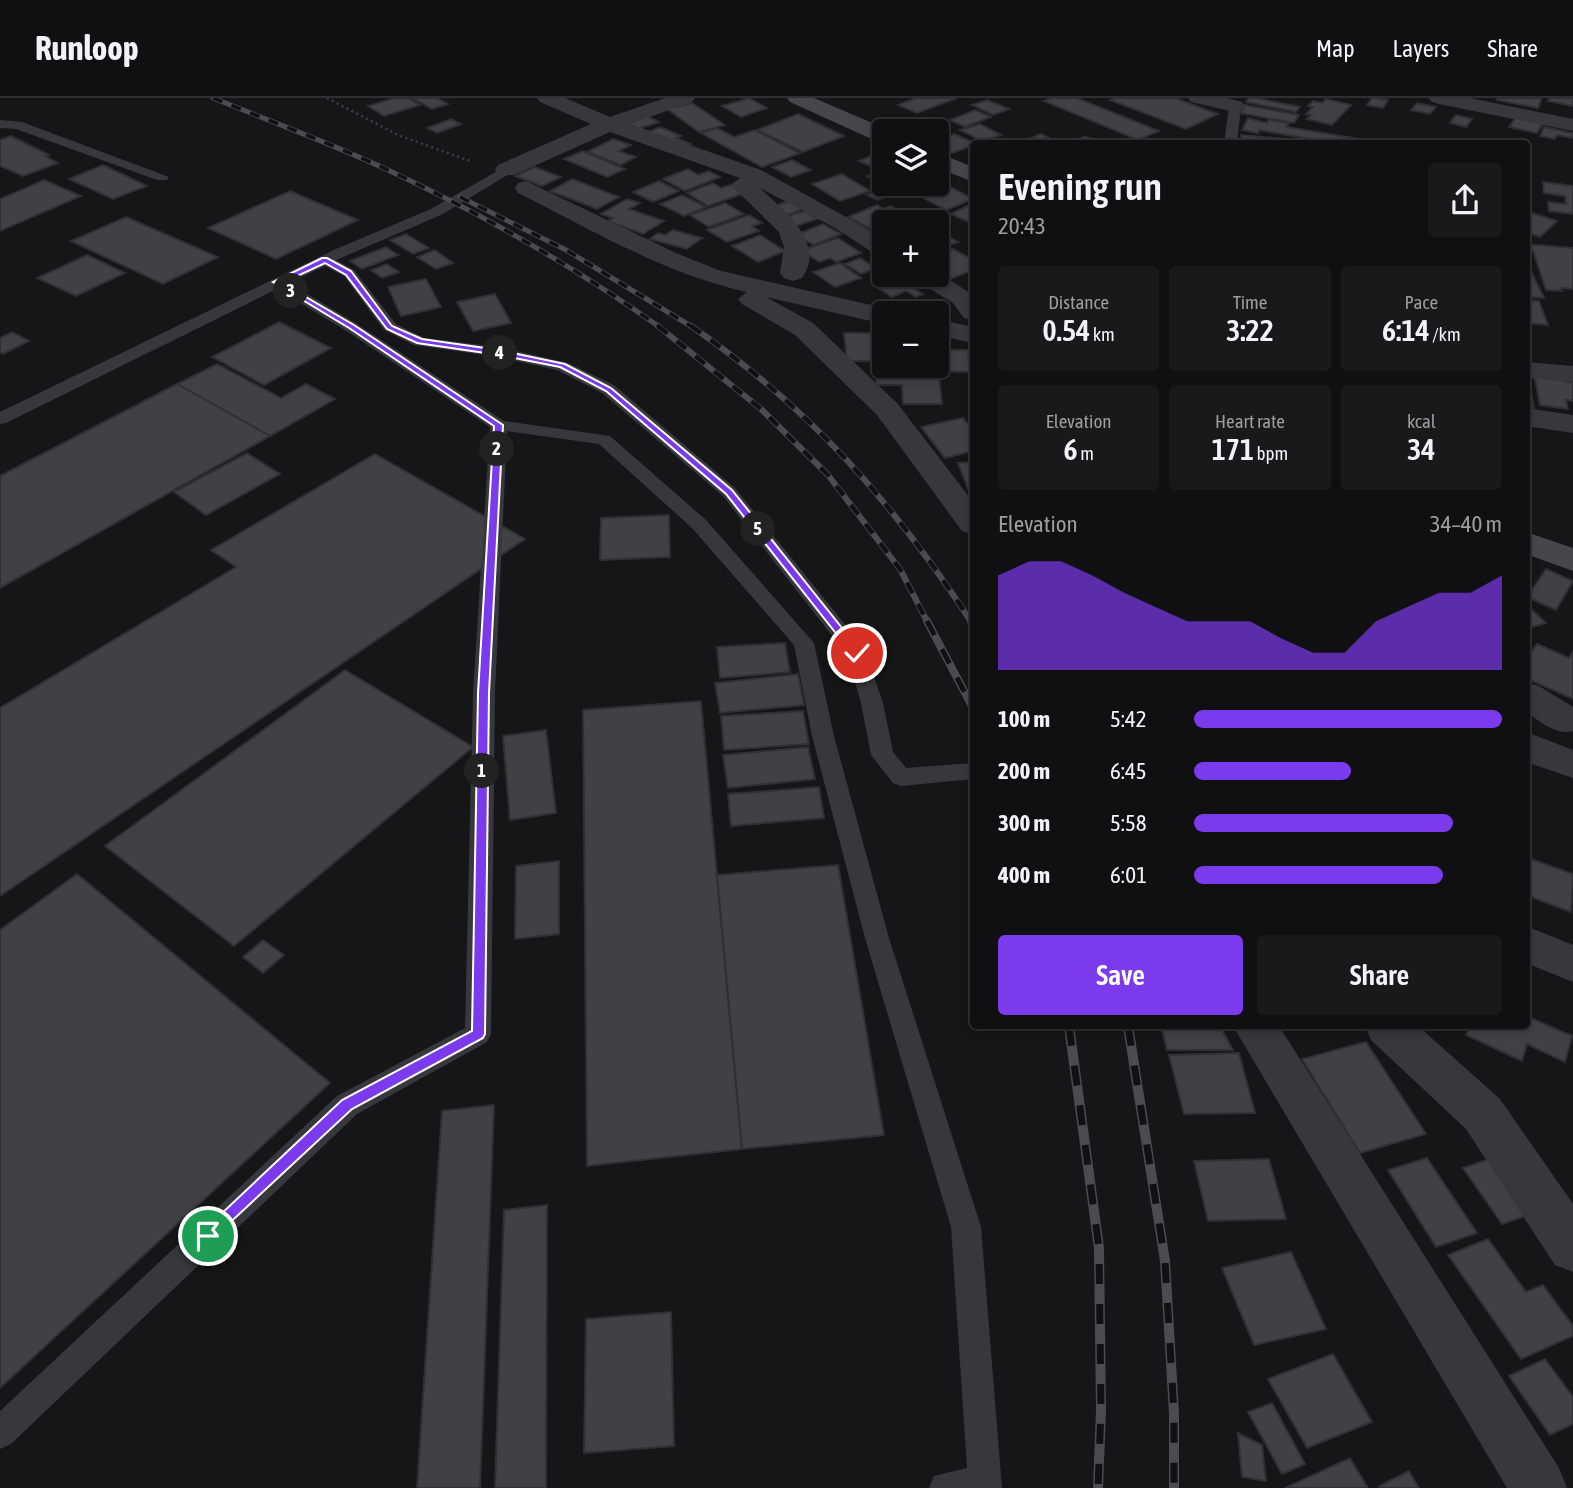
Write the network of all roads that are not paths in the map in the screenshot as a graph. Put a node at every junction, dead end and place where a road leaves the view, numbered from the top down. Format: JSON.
{"nodes":[{"id":1,"x":547,"y":98,"type":"edge"},
{"id":2,"x":685,"y":98,"type":"edge"},
{"id":3,"x":797,"y":98,"type":"edge"},
{"id":4,"x":1198,"y":98,"type":"edge"},
{"id":5,"x":1439,"y":98,"type":"edge"},
{"id":6,"x":1235,"y":106,"type":"joint"},
{"id":7,"x":0,"y":124,"type":"edge"},
{"id":8,"x":609,"y":124,"type":"junction"},
{"id":9,"x":1573,"y":125,"type":"edge"},
{"id":10,"x":872,"y":131,"type":"edge"},
{"id":11,"x":1231,"y":140,"type":"edge"},
{"id":12,"x":949,"y":165,"type":"edge"},
{"id":13,"x":727,"y":166,"type":"junction"},
{"id":14,"x":506,"y":170,"type":"joint"},
{"id":15,"x":970,"y":174,"type":"edge"},
{"id":16,"x":162,"y":177,"type":"dead end"},
{"id":17,"x":526,"y":188,"type":"dead end"},
{"id":18,"x":872,"y":241,"type":"edge"},
{"id":19,"x":325,"y":260,"type":"junction"},
{"id":20,"x":793,"y":272,"type":"dead end"},
{"id":21,"x":713,"y":277,"type":"junction"},
{"id":22,"x":277,"y":282,"type":"junction"},
{"id":23,"x":944,"y":287,"type":"edge"},
{"id":24,"x":830,"y":304,"type":"junction"},
{"id":25,"x":970,"y":308,"type":"edge"},
{"id":26,"x":872,"y":313,"type":"edge"},
{"id":27,"x":789,"y":321,"type":"junction"},
{"id":28,"x":949,"y":330,"type":"edge"},
{"id":29,"x":970,"y":334,"type":"edge"},
{"id":30,"x":1530,"y":370,"type":"edge"},
{"id":31,"x":1573,"y":374,"type":"edge"},
{"id":32,"x":1530,"y":418,"type":"edge"},
{"id":33,"x":0,"y":419,"type":"edge"},
{"id":34,"x":1573,"y":424,"type":"edge"},
{"id":35,"x":499,"y":425,"type":"junction"},
{"id":36,"x":1530,"y":436,"type":"edge"},
{"id":37,"x":1573,"y":442,"type":"edge"},
{"id":38,"x":970,"y":520,"type":"edge"},
{"id":39,"x":1530,"y":544,"type":"edge"},
{"id":40,"x":1573,"y":560,"type":"edge"},
{"id":41,"x":1530,"y":698,"type":"edge"},
{"id":42,"x":1566,"y":720,"type":"dead end"},
{"id":43,"x":1548,"y":756,"type":"edge"},
{"id":44,"x":970,"y":771,"type":"edge"},
{"id":45,"x":1573,"y":792,"type":"edge"},
{"id":46,"x":1530,"y":946,"type":"edge"},
{"id":47,"x":1573,"y":964,"type":"edge"},
{"id":48,"x":1530,"y":967,"type":"edge"},
{"id":49,"x":1573,"y":983,"type":"edge"},
{"id":50,"x":1257,"y":1029,"type":"edge"},
{"id":51,"x":1390,"y":1029,"type":"edge"},
{"id":52,"x":1573,"y":1247,"type":"edge"},
{"id":53,"x":0,"y":1433,"type":"edge"},
{"id":54,"x":985,"y":1485,"type":"edge"},
{"id":55,"x":946,"y":1488,"type":"edge"},
{"id":56,"x":1539,"y":1488,"type":"edge"}],
"edges":[{"from":1,"to":8,"type":"street"},
{"from":2,"to":8,"type":"street"},
{"from":3,"to":10,"type":"street"},
{"from":4,"to":6,"type":"street"},
{"from":5,"to":9,"type":"street"},
{"from":6,"to":11,"type":"lane"},
{"from":7,"to":16,"type":"lane"},
{"from":8,"to":13,"type":"street"},
{"from":8,"to":14,"type":"street"},
{"from":12,"to":15,"type":"street"},
{"from":13,"to":18,"type":"street"},
{"from":13,"to":20,"type":"street"},
{"from":14,"to":19,"type":"lane"},
{"from":17,"to":21,"type":"street"},
{"from":19,"to":22,"type":"lane"},
{"from":19,"to":44,"type":"lane"},
{"from":21,"to":24,"type":"street"},
{"from":21,"to":27,"type":"street"},
{"from":22,"to":33,"type":"lane"},
{"from":22,"to":35,"type":"lane"},
{"from":23,"to":25,"type":"street"},
{"from":24,"to":26,"type":"street"},
{"from":24,"to":27,"type":"street"},
{"from":27,"to":38,"type":"street"},
{"from":28,"to":29,"type":"street"},
{"from":30,"to":31,"type":"street"},
{"from":32,"to":34,"type":"street"},
{"from":35,"to":53,"type":"lane"},
{"from":35,"to":54,"type":"lane"},
{"from":36,"to":37,"type":"street"},
{"from":39,"to":40,"type":"street"},
{"from":41,"to":42,"type":"street"},
{"from":43,"to":45,"type":"street"},
{"from":46,"to":47,"type":"street"},
{"from":48,"to":49,"type":"street"},
{"from":50,"to":56,"type":"street"},
{"from":51,"to":52,"type":"street"},
{"from":54,"to":55,"type":"lane"}]}
